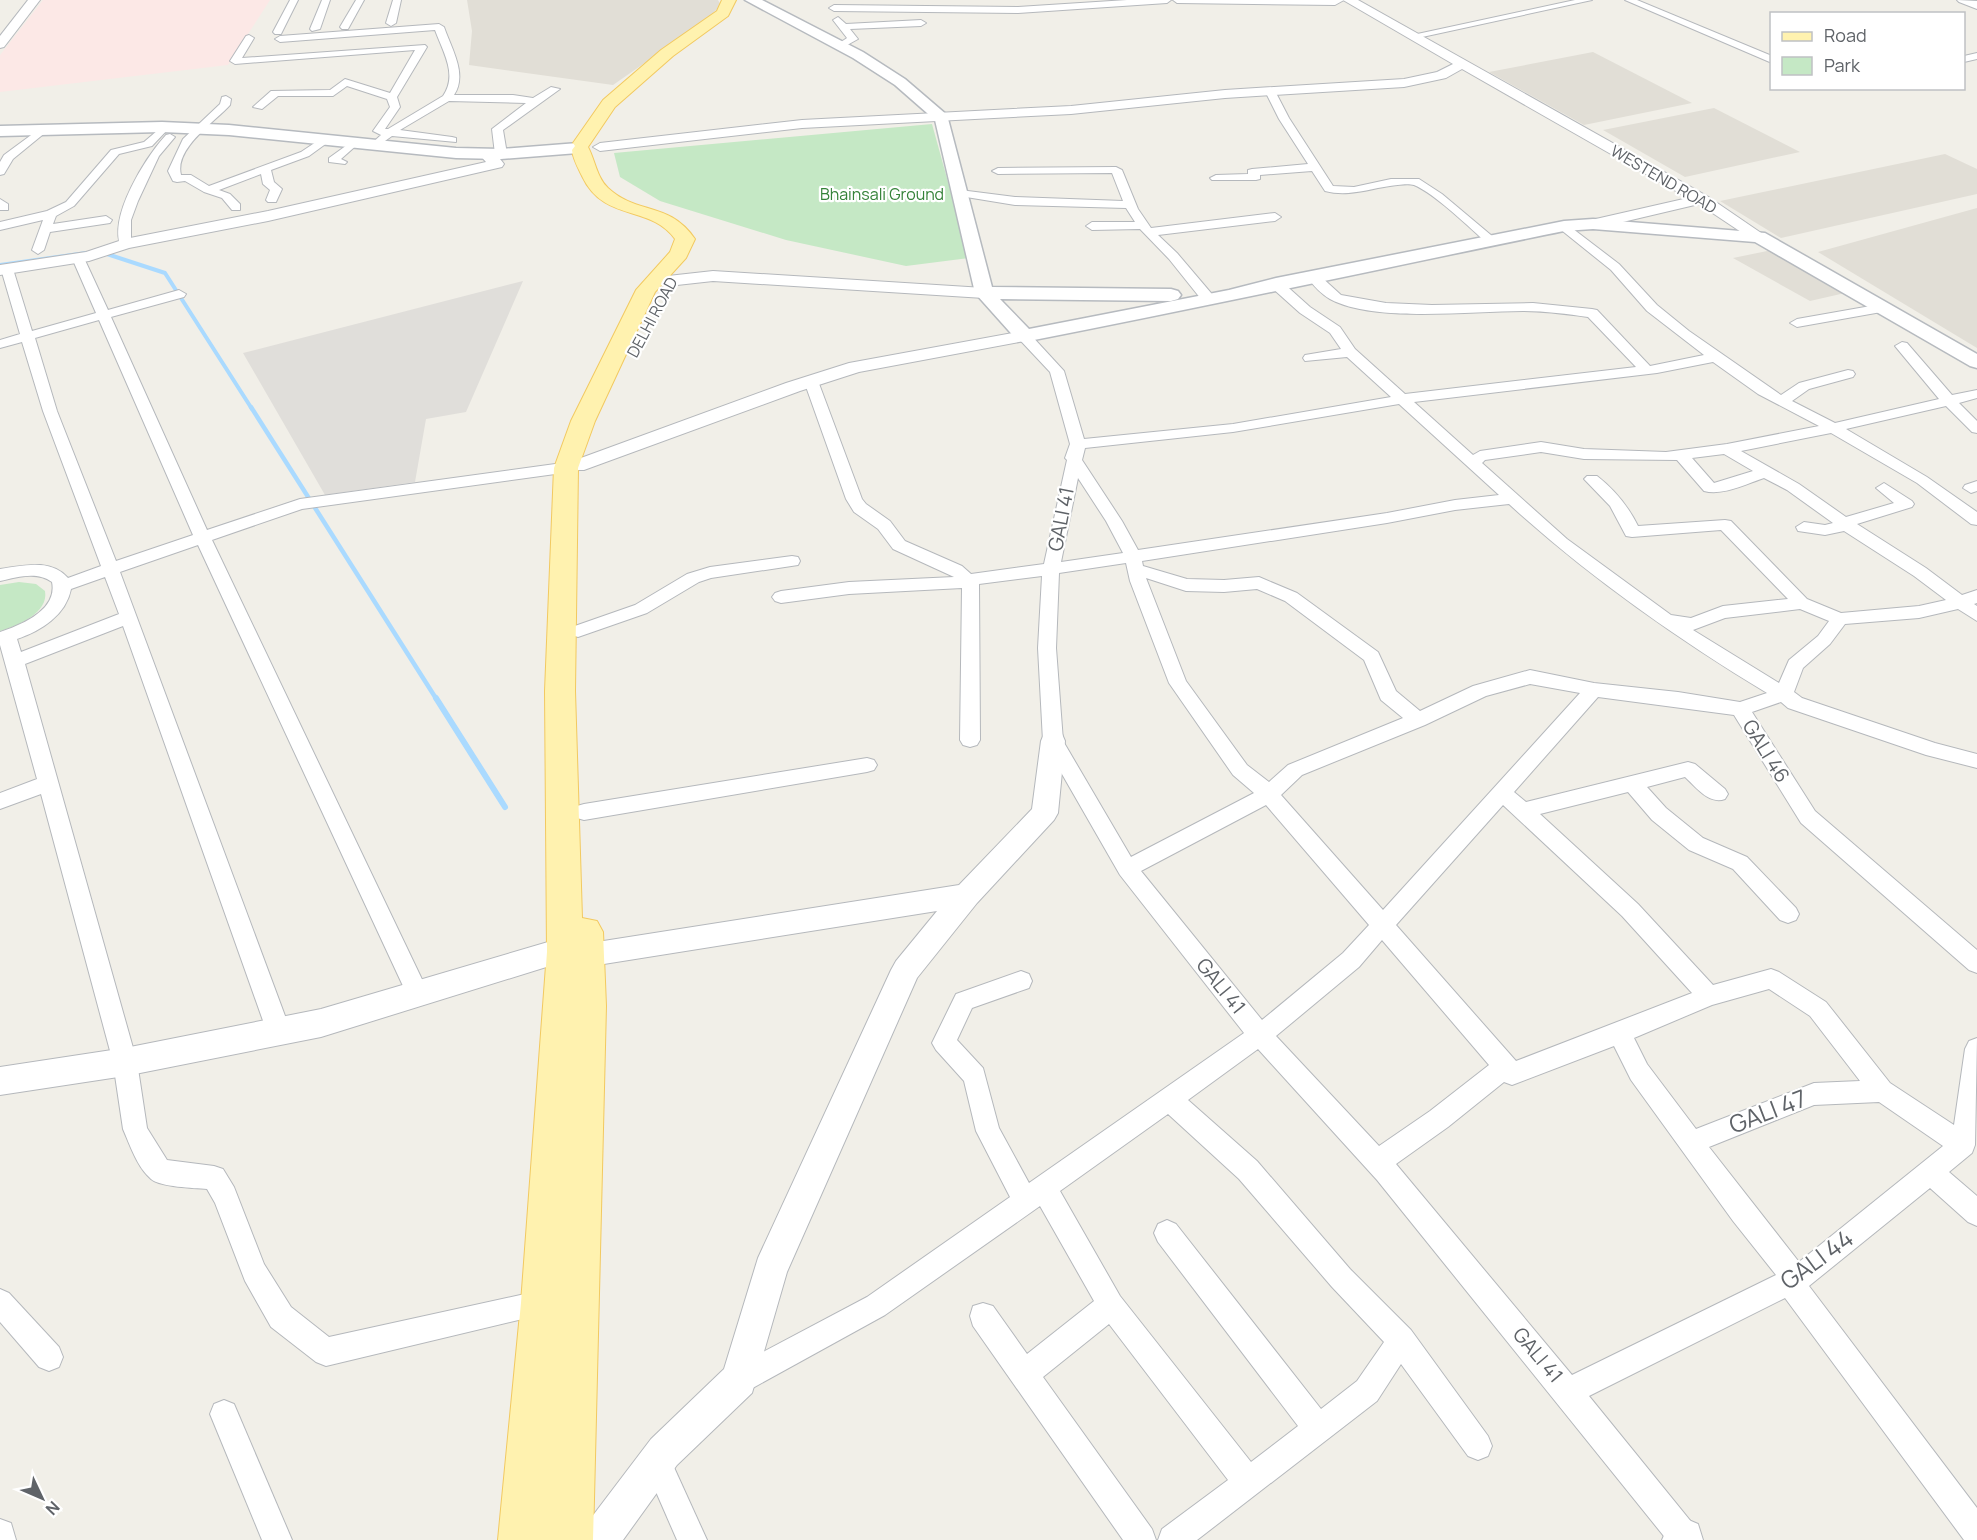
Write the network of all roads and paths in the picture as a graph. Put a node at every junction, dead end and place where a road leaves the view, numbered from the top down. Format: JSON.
{"nodes":[{"id":1,"x":34,"y":0,"type":"edge"},
{"id":2,"x":294,"y":0,"type":"edge"},
{"id":3,"x":326,"y":0,"type":"edge"},
{"id":4,"x":360,"y":0,"type":"edge"},
{"id":5,"x":397,"y":0,"type":"edge"},
{"id":6,"x":729,"y":0,"type":"edge"},
{"id":7,"x":751,"y":0,"type":"edge"},
{"id":8,"x":1013,"y":0,"type":"edge"},
{"id":9,"x":1167,"y":0,"type":"edge"},
{"id":10,"x":1178,"y":0,"type":"edge"},
{"id":11,"x":1223,"y":0,"type":"edge"},
{"id":12,"x":1340,"y":0,"type":"edge"},
{"id":13,"x":1348,"y":0,"type":"edge"},
{"id":14,"x":1588,"y":0,"type":"edge"},
{"id":15,"x":1629,"y":0,"type":"edge"},
{"id":16,"x":1963,"y":0,"type":"edge"},
{"id":17,"x":834,"y":4,"type":"edge"},
{"id":18,"x":1977,"y":5,"type":"edge"},
{"id":19,"x":995,"y":10,"type":"junction"},
{"id":20,"x":392,"y":23,"type":"junction"},
{"id":21,"x":930,"y":23,"type":"dead end"},
{"id":22,"x":345,"y":27,"type":"junction"},
{"id":23,"x":439,"y":27,"type":"junction"},
{"id":24,"x":843,"y":27,"type":"junction"},
{"id":25,"x":315,"y":29,"type":"junction"},
{"id":26,"x":1413,"y":36,"type":"junction"},
{"id":27,"x":249,"y":38,"type":"dead end"},
{"id":28,"x":280,"y":39,"type":"dead end"},
{"id":29,"x":0,"y":44,"type":"edge"},
{"id":30,"x":840,"y":46,"type":"junction"},
{"id":31,"x":1770,"y":59,"type":"edge"},
{"id":32,"x":1463,"y":64,"type":"junction"},
{"id":33,"x":671,"y":71,"type":"dead end"},
{"id":34,"x":1404,"y":83,"type":"junction"},
{"id":35,"x":555,"y":89,"type":"dead end"},
{"id":36,"x":1508,"y":89,"type":"junction"},
{"id":37,"x":1270,"y":92,"type":"junction"},
{"id":38,"x":392,"y":97,"type":"junction"},
{"id":39,"x":447,"y":98,"type":"junction"},
{"id":40,"x":226,"y":99,"type":"dead end"},
{"id":41,"x":535,"y":101,"type":"junction"},
{"id":42,"x":258,"y":107,"type":"dead end"},
{"id":43,"x":942,"y":118,"type":"junction"},
{"id":44,"x":171,"y":127,"type":"junction"},
{"id":45,"x":615,"y":127,"type":"dead end"},
{"id":46,"x":197,"y":128,"type":"junction"},
{"id":47,"x":42,"y":130,"type":"junction"},
{"id":48,"x":0,"y":131,"type":"edge"},
{"id":49,"x":389,"y":133,"type":"junction"},
{"id":50,"x":326,"y":140,"type":"junction"},
{"id":51,"x":452,"y":140,"type":"dead end"},
{"id":52,"x":354,"y":143,"type":"junction"},
{"id":53,"x":375,"y":145,"type":"junction"},
{"id":54,"x":589,"y":147,"type":"junction"},
{"id":55,"x":493,"y":153,"type":"junction"},
{"id":56,"x":341,"y":162,"type":"dead end"},
{"id":57,"x":1316,"y":167,"type":"junction"},
{"id":58,"x":265,"y":169,"type":"junction"},
{"id":59,"x":998,"y":171,"type":"dead end"},
{"id":60,"x":0,"y":172,"type":"edge"},
{"id":61,"x":1216,"y":178,"type":"dead end"},
{"id":62,"x":208,"y":190,"type":"junction"},
{"id":63,"x":960,"y":193,"type":"junction"},
{"id":64,"x":272,"y":200,"type":"dead end"},
{"id":65,"x":1702,"y":200,"type":"junction"},
{"id":66,"x":1131,"y":205,"type":"junction"},
{"id":67,"x":236,"y":207,"type":"dead end"},
{"id":68,"x":51,"y":214,"type":"junction"},
{"id":69,"x":1275,"y":218,"type":"dead end"},
{"id":70,"x":106,"y":220,"type":"dead end"},
{"id":71,"x":1593,"y":224,"type":"junction"},
{"id":72,"x":0,"y":226,"type":"edge"},
{"id":73,"x":1092,"y":226,"type":"dead end"},
{"id":74,"x":1564,"y":226,"type":"junction"},
{"id":75,"x":1146,"y":228,"type":"junction"},
{"id":76,"x":45,"y":229,"type":"junction"},
{"id":77,"x":1759,"y":237,"type":"junction"},
{"id":78,"x":1492,"y":241,"type":"junction"},
{"id":79,"x":118,"y":246,"type":"junction"},
{"id":80,"x":38,"y":250,"type":"dead end"},
{"id":81,"x":84,"y":257,"type":"junction"},
{"id":82,"x":681,"y":260,"type":"junction"},
{"id":83,"x":4,"y":269,"type":"edge"},
{"id":84,"x":713,"y":276,"type":"junction"},
{"id":85,"x":1313,"y":277,"type":"junction"},
{"id":86,"x":662,"y":280,"type":"junction"},
{"id":87,"x":1276,"y":284,"type":"junction"},
{"id":88,"x":984,"y":293,"type":"junction"},
{"id":89,"x":178,"y":294,"type":"dead end"},
{"id":90,"x":1206,"y":296,"type":"junction"},
{"id":91,"x":1230,"y":296,"type":"junction"},
{"id":92,"x":1882,"y":308,"type":"junction"},
{"id":93,"x":105,"y":316,"type":"junction"},
{"id":94,"x":1797,"y":323,"type":"dead end"},
{"id":95,"x":29,"y":336,"type":"junction"},
{"id":96,"x":1024,"y":336,"type":"junction"},
{"id":97,"x":0,"y":344,"type":"edge"},
{"id":98,"x":1902,"y":346,"type":"dead end"},
{"id":99,"x":1350,"y":352,"type":"junction"},
{"id":100,"x":1716,"y":357,"type":"junction"},
{"id":101,"x":1310,"y":358,"type":"dead end"},
{"id":102,"x":1977,"y":362,"type":"edge"},
{"id":103,"x":1646,"y":370,"type":"junction"},
{"id":104,"x":1848,"y":374,"type":"dead end"},
{"id":105,"x":811,"y":381,"type":"junction"},
{"id":106,"x":1977,"y":394,"type":"edge"},
{"id":107,"x":1404,"y":399,"type":"junction"},
{"id":108,"x":1950,"y":399,"type":"junction"},
{"id":109,"x":1782,"y":401,"type":"junction"},
{"id":110,"x":1833,"y":428,"type":"junction"},
{"id":111,"x":1977,"y":429,"type":"edge"},
{"id":112,"x":1727,"y":449,"type":"junction"},
{"id":113,"x":1075,"y":451,"type":"junction"},
{"id":114,"x":1681,"y":455,"type":"junction"},
{"id":115,"x":1473,"y":463,"type":"junction"},
{"id":116,"x":572,"y":467,"type":"junction"},
{"id":117,"x":1765,"y":472,"type":"junction"},
{"id":118,"x":1592,"y":479,"type":"dead end"},
{"id":119,"x":1884,"y":488,"type":"dead end"},
{"id":120,"x":1937,"y":491,"type":"junction"},
{"id":121,"x":1512,"y":499,"type":"junction"},
{"id":122,"x":1906,"y":504,"type":"junction"},
{"id":123,"x":1977,"y":519,"type":"edge"},
{"id":124,"x":1845,"y":524,"type":"junction"},
{"id":125,"x":1804,"y":526,"type":"dead end"},
{"id":126,"x":202,"y":537,"type":"junction"},
{"id":127,"x":792,"y":561,"type":"dead end"},
{"id":128,"x":1133,"y":562,"type":"junction"},
{"id":129,"x":111,"y":569,"type":"junction"},
{"id":130,"x":1051,"y":569,"type":"junction"},
{"id":131,"x":0,"y":576,"type":"edge"},
{"id":132,"x":971,"y":582,"type":"junction"},
{"id":133,"x":64,"y":585,"type":"junction"},
{"id":134,"x":1977,"y":596,"type":"edge"},
{"id":135,"x":781,"y":597,"type":"dead end"},
{"id":136,"x":1801,"y":603,"type":"junction"},
{"id":137,"x":1960,"y":603,"type":"junction"},
{"id":138,"x":1977,"y":615,"type":"edge"},
{"id":139,"x":129,"y":617,"type":"junction"},
{"id":140,"x":1840,"y":619,"type":"junction"},
{"id":141,"x":1666,"y":620,"type":"junction"},
{"id":142,"x":578,"y":631,"type":"junction"},
{"id":143,"x":4,"y":638,"type":"edge"},
{"id":144,"x":15,"y":661,"type":"junction"},
{"id":145,"x":1594,"y":690,"type":"junction"},
{"id":146,"x":1784,"y":694,"type":"junction"},
{"id":147,"x":1740,"y":709,"type":"junction"},
{"id":148,"x":1418,"y":720,"type":"junction"},
{"id":149,"x":970,"y":740,"type":"dead end"},
{"id":150,"x":1053,"y":741,"type":"junction"},
{"id":151,"x":1977,"y":761,"type":"edge"},
{"id":152,"x":867,"y":765,"type":"dead end"},
{"id":153,"x":49,"y":783,"type":"junction"},
{"id":154,"x":1632,"y":783,"type":"junction"},
{"id":155,"x":1502,"y":792,"type":"junction"},
{"id":156,"x":1269,"y":794,"type":"junction"},
{"id":157,"x":1718,"y":794,"type":"dead end"},
{"id":158,"x":0,"y":801,"type":"edge"},
{"id":159,"x":1522,"y":810,"type":"junction"},
{"id":160,"x":584,"y":812,"type":"junction"},
{"id":161,"x":1127,"y":869,"type":"junction"},
{"id":162,"x":967,"y":895,"type":"junction"},
{"id":163,"x":1788,"y":914,"type":"dead end"},
{"id":164,"x":1381,"y":926,"type":"junction"},
{"id":165,"x":575,"y":952,"type":"junction"},
{"id":166,"x":1975,"y":961,"type":"edge"},
{"id":167,"x":1021,"y":981,"type":"dead end"},
{"id":168,"x":418,"y":994,"type":"junction"},
{"id":169,"x":1709,"y":996,"type":"junction"},
{"id":170,"x":279,"y":1032,"type":"junction"},
{"id":171,"x":1618,"y":1033,"type":"junction"},
{"id":172,"x":1260,"y":1035,"type":"junction"},
{"id":173,"x":1977,"y":1049,"type":"edge"},
{"id":174,"x":125,"y":1062,"type":"junction"},
{"id":175,"x":1506,"y":1066,"type":"junction"},
{"id":176,"x":0,"y":1081,"type":"edge"},
{"id":177,"x":1882,"y":1091,"type":"junction"},
{"id":178,"x":1168,"y":1098,"type":"junction"},
{"id":179,"x":1692,"y":1142,"type":"junction"},
{"id":180,"x":1963,"y":1145,"type":"junction"},
{"id":181,"x":1377,"y":1162,"type":"junction"},
{"id":182,"x":1929,"y":1172,"type":"junction"},
{"id":183,"x":1034,"y":1193,"type":"junction"},
{"id":184,"x":1977,"y":1213,"type":"edge"},
{"id":185,"x":1167,"y":1233,"type":"dead end"},
{"id":186,"x":1793,"y":1281,"type":"junction"},
{"id":187,"x":0,"y":1302,"type":"edge"},
{"id":188,"x":543,"y":1303,"type":"junction"},
{"id":189,"x":1112,"y":1305,"type":"junction"},
{"id":190,"x":983,"y":1316,"type":"dead end"},
{"id":191,"x":1401,"y":1340,"type":"junction"},
{"id":192,"x":49,"y":1357,"type":"dead end"},
{"id":193,"x":1024,"y":1374,"type":"junction"},
{"id":194,"x":739,"y":1380,"type":"junction"},
{"id":195,"x":1568,"y":1392,"type":"junction"},
{"id":196,"x":224,"y":1414,"type":"dead end"},
{"id":197,"x":1318,"y":1429,"type":"junction"},
{"id":198,"x":1478,"y":1446,"type":"dead end"},
{"id":199,"x":657,"y":1462,"type":"junction"},
{"id":200,"x":1248,"y":1482,"type":"junction"},
{"id":201,"x":1977,"y":1533,"type":"edge"},
{"id":202,"x":0,"y":1534,"type":"edge"},
{"id":203,"x":1684,"y":1539,"type":"edge"},
{"id":204,"x":1,"y":1540,"type":"edge"},
{"id":205,"x":277,"y":1540,"type":"edge"},
{"id":206,"x":522,"y":1540,"type":"edge"},
{"id":207,"x":569,"y":1540,"type":"edge"},
{"id":208,"x":599,"y":1540,"type":"edge"},
{"id":209,"x":692,"y":1540,"type":"edge"},
{"id":210,"x":1140,"y":1540,"type":"edge"},
{"id":211,"x":1173,"y":1540,"type":"edge"}],
"edges":[{"from":1,"to":29,"type":"street"},
{"from":2,"to":25,"type":"street"},
{"from":3,"to":25,"type":"street"},
{"from":4,"to":22,"type":"street"},
{"from":5,"to":20,"type":"street"},
{"from":6,"to":54,"type":"main road"},
{"from":7,"to":30,"type":"main road"},
{"from":7,"to":33,"type":"main road"},
{"from":8,"to":19,"type":"street"},
{"from":9,"to":19,"type":"street"},
{"from":10,"to":11,"type":"street"},
{"from":11,"to":12,"type":"street"},
{"from":13,"to":26,"type":"street","name":"WESTEND ROAD"},
{"from":14,"to":26,"type":"street"},
{"from":15,"to":31,"type":"street"},
{"from":16,"to":18,"type":"street"},
{"from":17,"to":19,"type":"street"},
{"from":17,"to":24,"type":"street"},
{"from":20,"to":22,"type":"street"},
{"from":20,"to":23,"type":"street"},
{"from":21,"to":24,"type":"street"},
{"from":22,"to":25,"type":"street"},
{"from":23,"to":28,"type":"street"},
{"from":23,"to":39,"type":"street"},
{"from":24,"to":30,"type":"street"},
{"from":26,"to":32,"type":"street","name":"WESTEND ROAD"},
{"from":27,"to":38,"type":"street"},
{"from":30,"to":43,"type":"main road"},
{"from":32,"to":34,"type":"street"},
{"from":32,"to":36,"type":"street","name":"WESTEND ROAD"},
{"from":34,"to":36,"type":"street"},
{"from":34,"to":37,"type":"street"},
{"from":35,"to":41,"type":"street"},
{"from":36,"to":65,"type":"street","name":"WESTEND ROAD"},
{"from":37,"to":43,"type":"street"},
{"from":37,"to":57,"type":"street"},
{"from":38,"to":42,"type":"street"},
{"from":38,"to":49,"type":"street"},
{"from":39,"to":41,"type":"street"},
{"from":39,"to":49,"type":"street"},
{"from":40,"to":46,"type":"street"},
{"from":41,"to":55,"type":"street"},
{"from":43,"to":54,"type":"street"},
{"from":43,"to":63,"type":"main road"},
{"from":44,"to":46,"type":"main road"},
{"from":44,"to":47,"type":"main road"},
{"from":44,"to":68,"type":"street"},
{"from":44,"to":79,"type":"street"},
{"from":45,"to":54,"type":"main road"},
{"from":46,"to":50,"type":"main road"},
{"from":46,"to":62,"type":"street"},
{"from":47,"to":48,"type":"main road"},
{"from":47,"to":60,"type":"street"},
{"from":49,"to":51,"type":"street"},
{"from":49,"to":53,"type":"street"},
{"from":50,"to":52,"type":"main road"},
{"from":50,"to":58,"type":"street"},
{"from":52,"to":53,"type":"main road"},
{"from":52,"to":56,"type":"street"},
{"from":53,"to":55,"type":"main road"},
{"from":54,"to":55,"type":"main road"},
{"from":54,"to":82,"type":"main road"},
{"from":55,"to":79,"type":"street"},
{"from":57,"to":61,"type":"street"},
{"from":57,"to":78,"type":"street"},
{"from":58,"to":62,"type":"street"},
{"from":58,"to":64,"type":"street"},
{"from":59,"to":66,"type":"street"},
{"from":62,"to":67,"type":"street"},
{"from":63,"to":66,"type":"street"},
{"from":63,"to":88,"type":"main road"},
{"from":65,"to":71,"type":"street"},
{"from":65,"to":77,"type":"street","name":"WESTEND ROAD"},
{"from":66,"to":75,"type":"street"},
{"from":68,"to":72,"type":"street"},
{"from":68,"to":76,"type":"street"},
{"from":69,"to":75,"type":"street"},
{"from":70,"to":76,"type":"street"},
{"from":71,"to":74,"type":"main road"},
{"from":71,"to":77,"type":"main road"},
{"from":73,"to":75,"type":"street"},
{"from":74,"to":78,"type":"main road"},
{"from":74,"to":100,"type":"street"},
{"from":75,"to":90,"type":"street"},
{"from":76,"to":80,"type":"street"},
{"from":77,"to":92,"type":"main road","name":"WESTEND ROAD"},
{"from":78,"to":85,"type":"main road"},
{"from":79,"to":81,"type":"street"},
{"from":81,"to":83,"type":"street"},
{"from":81,"to":93,"type":"street"},
{"from":82,"to":84,"type":"street"},
{"from":82,"to":86,"type":"main road"},
{"from":83,"to":95,"type":"street"},
{"from":84,"to":86,"type":"street"},
{"from":84,"to":88,"type":"street"},
{"from":85,"to":87,"type":"main road"},
{"from":85,"to":103,"type":"street"},
{"from":86,"to":116,"type":"main road"},
{"from":87,"to":91,"type":"main road"},
{"from":87,"to":99,"type":"street"},
{"from":88,"to":90,"type":"main road"},
{"from":88,"to":96,"type":"main road"},
{"from":89,"to":93,"type":"street"},
{"from":90,"to":91,"type":"main road"},
{"from":91,"to":96,"type":"main road"},
{"from":92,"to":94,"type":"street"},
{"from":92,"to":102,"type":"main road","name":"WESTEND ROAD"},
{"from":93,"to":95,"type":"street"},
{"from":93,"to":126,"type":"street"},
{"from":95,"to":97,"type":"street"},
{"from":95,"to":129,"type":"street"},
{"from":96,"to":105,"type":"street"},
{"from":96,"to":113,"type":"street","name":"GALI 41"},
{"from":98,"to":108,"type":"street"},
{"from":99,"to":101,"type":"street"},
{"from":99,"to":107,"type":"street"},
{"from":100,"to":103,"type":"street"},
{"from":100,"to":109,"type":"street"},
{"from":103,"to":107,"type":"street"},
{"from":104,"to":109,"type":"street"},
{"from":105,"to":116,"type":"street"},
{"from":105,"to":132,"type":"street"},
{"from":106,"to":108,"type":"street"},
{"from":107,"to":113,"type":"street"},
{"from":107,"to":115,"type":"street"},
{"from":108,"to":110,"type":"street"},
{"from":108,"to":111,"type":"street"},
{"from":109,"to":110,"type":"street"},
{"from":110,"to":112,"type":"street"},
{"from":110,"to":120,"type":"street"},
{"from":112,"to":114,"type":"street"},
{"from":112,"to":117,"type":"street"},
{"from":113,"to":128,"type":"street"},
{"from":113,"to":130,"type":"street","name":"GALI 41"},
{"from":114,"to":115,"type":"street"},
{"from":114,"to":117,"type":"street"},
{"from":115,"to":121,"type":"street"},
{"from":116,"to":126,"type":"street"},
{"from":116,"to":142,"type":"main road"},
{"from":116,"to":165,"type":"main road"},
{"from":117,"to":124,"type":"street"},
{"from":118,"to":136,"type":"street"},
{"from":119,"to":122,"type":"street"},
{"from":120,"to":122,"type":"street"},
{"from":120,"to":123,"type":"street"},
{"from":121,"to":128,"type":"street"},
{"from":121,"to":141,"type":"street"},
{"from":122,"to":124,"type":"street"},
{"from":124,"to":125,"type":"street"},
{"from":124,"to":137,"type":"street"},
{"from":126,"to":129,"type":"street"},
{"from":126,"to":168,"type":"street"},
{"from":127,"to":142,"type":"street"},
{"from":128,"to":130,"type":"street"},
{"from":128,"to":148,"type":"street"},
{"from":128,"to":156,"type":"street"},
{"from":129,"to":133,"type":"street"},
{"from":129,"to":139,"type":"street"},
{"from":130,"to":132,"type":"street"},
{"from":130,"to":150,"type":"street","name":"GALI 41"},
{"from":131,"to":133,"type":"street"},
{"from":132,"to":135,"type":"street"},
{"from":132,"to":149,"type":"street"},
{"from":133,"to":143,"type":"street"},
{"from":134,"to":137,"type":"street"},
{"from":136,"to":140,"type":"street"},
{"from":136,"to":141,"type":"street"},
{"from":137,"to":138,"type":"street"},
{"from":137,"to":140,"type":"street"},
{"from":139,"to":144,"type":"street"},
{"from":139,"to":170,"type":"street"},
{"from":140,"to":146,"type":"street"},
{"from":141,"to":146,"type":"street"},
{"from":142,"to":160,"type":"main road"},
{"from":143,"to":144,"type":"street"},
{"from":144,"to":153,"type":"street"},
{"from":145,"to":147,"type":"street"},
{"from":145,"to":148,"type":"street"},
{"from":145,"to":155,"type":"street"},
{"from":146,"to":147,"type":"street","name":"GALI 46"},
{"from":146,"to":151,"type":"street"},
{"from":147,"to":166,"type":"street","name":"GALI 46"},
{"from":148,"to":156,"type":"street"},
{"from":150,"to":161,"type":"street","name":"GALI 41"},
{"from":150,"to":162,"type":"street"},
{"from":152,"to":160,"type":"street"},
{"from":153,"to":158,"type":"street"},
{"from":153,"to":174,"type":"street"},
{"from":154,"to":157,"type":"street"},
{"from":154,"to":159,"type":"street"},
{"from":154,"to":163,"type":"street"},
{"from":155,"to":159,"type":"street"},
{"from":155,"to":164,"type":"street"},
{"from":156,"to":161,"type":"street"},
{"from":156,"to":164,"type":"street"},
{"from":159,"to":169,"type":"street"},
{"from":160,"to":165,"type":"main road"},
{"from":161,"to":172,"type":"street","name":"GALI 41"},
{"from":162,"to":165,"type":"street"},
{"from":162,"to":194,"type":"street"},
{"from":164,"to":172,"type":"street"},
{"from":164,"to":175,"type":"street"},
{"from":165,"to":168,"type":"street"},
{"from":165,"to":188,"type":"main road"},
{"from":165,"to":207,"type":"main road"},
{"from":167,"to":183,"type":"street"},
{"from":168,"to":170,"type":"street"},
{"from":169,"to":171,"type":"street"},
{"from":169,"to":177,"type":"street"},
{"from":170,"to":174,"type":"street"},
{"from":171,"to":175,"type":"street"},
{"from":171,"to":179,"type":"street"},
{"from":172,"to":178,"type":"street"},
{"from":172,"to":181,"type":"street","name":"GALI 41"},
{"from":173,"to":180,"type":"street"},
{"from":174,"to":176,"type":"street"},
{"from":174,"to":188,"type":"street"},
{"from":175,"to":181,"type":"street"},
{"from":177,"to":179,"type":"street","name":"GALI 47"},
{"from":177,"to":180,"type":"street"},
{"from":178,"to":183,"type":"street"},
{"from":178,"to":191,"type":"street"},
{"from":179,"to":186,"type":"street"},
{"from":180,"to":182,"type":"street","name":"GALI 44"},
{"from":181,"to":195,"type":"street","name":"GALI 41"},
{"from":182,"to":184,"type":"street"},
{"from":182,"to":186,"type":"street","name":"GALI 44"},
{"from":183,"to":189,"type":"street"},
{"from":183,"to":194,"type":"street"},
{"from":185,"to":197,"type":"street"},
{"from":186,"to":195,"type":"street","name":"GALI 44"},
{"from":186,"to":201,"type":"street"},
{"from":187,"to":192,"type":"street"},
{"from":188,"to":206,"type":"main road"},
{"from":189,"to":193,"type":"street"},
{"from":189,"to":200,"type":"street"},
{"from":190,"to":193,"type":"street"},
{"from":191,"to":197,"type":"street"},
{"from":191,"to":198,"type":"street"},
{"from":193,"to":210,"type":"street"},
{"from":194,"to":199,"type":"street"},
{"from":195,"to":203,"type":"street","name":"GALI 41"},
{"from":196,"to":205,"type":"street"},
{"from":197,"to":200,"type":"street"},
{"from":199,"to":208,"type":"street"},
{"from":199,"to":209,"type":"street"},
{"from":200,"to":211,"type":"street"},
{"from":202,"to":204,"type":"street"}]}
